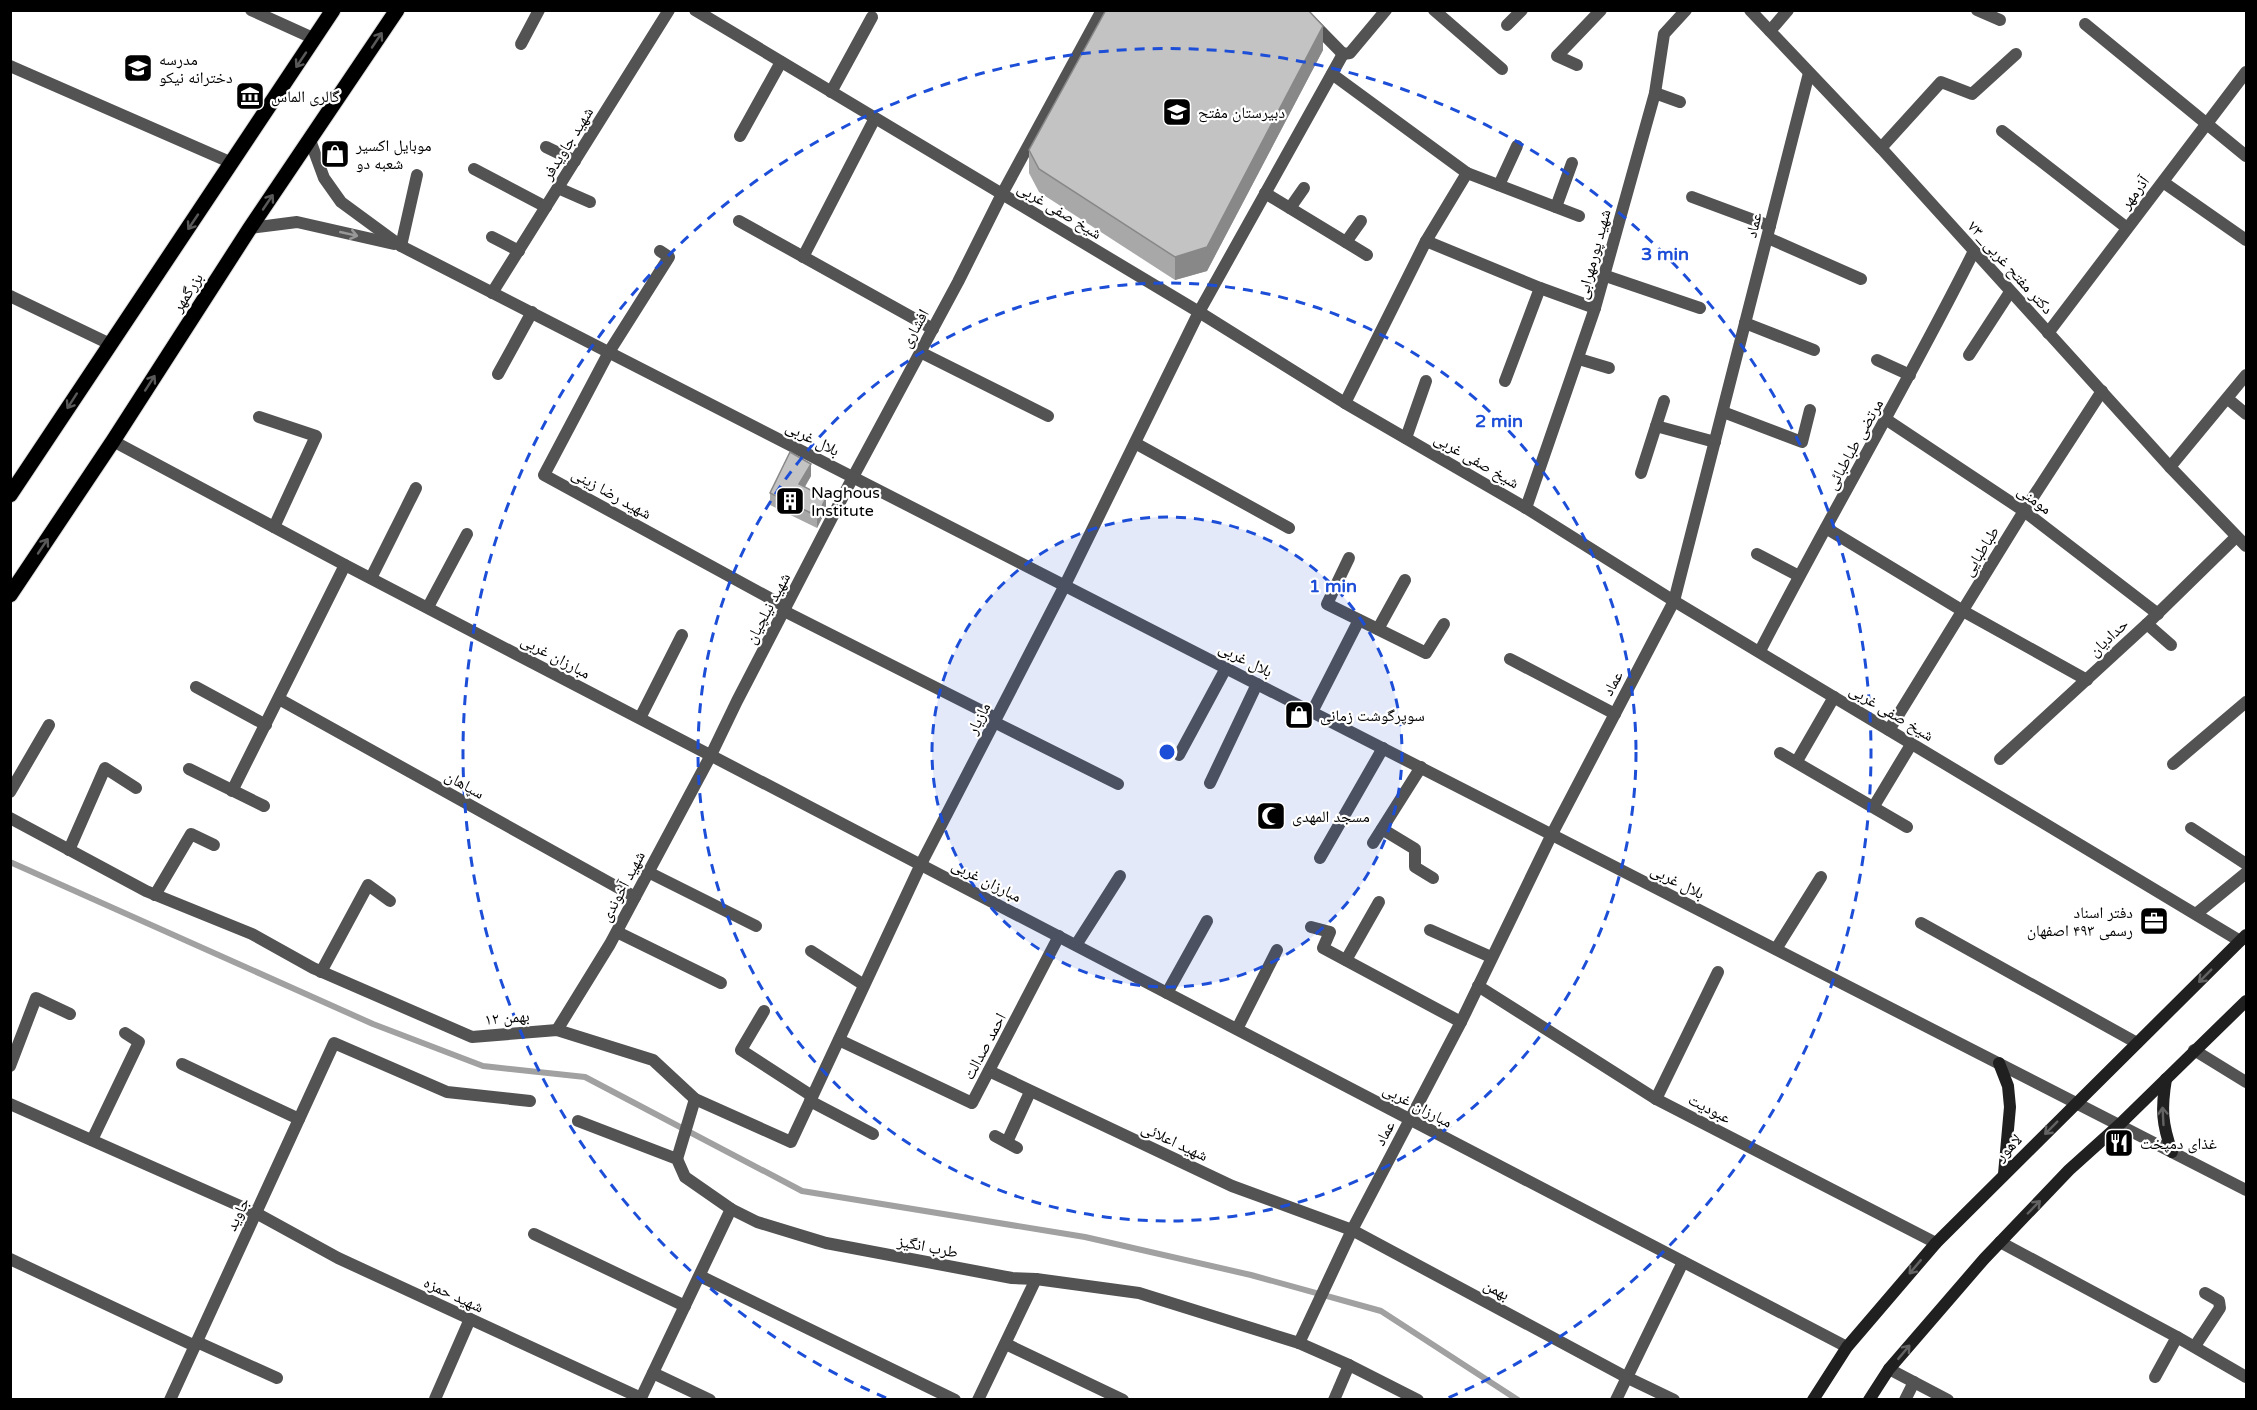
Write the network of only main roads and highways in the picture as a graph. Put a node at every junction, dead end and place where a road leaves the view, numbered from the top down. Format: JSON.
{"nodes":[{"id":1,"x":333,"y":10,"type":"edge"},
{"id":2,"x":397,"y":10,"type":"edge"},
{"id":3,"x":10,"y":495,"type":"edge"},
{"id":4,"x":10,"y":595,"type":"edge"},
{"id":5,"x":2243,"y":938,"type":"edge"},
{"id":6,"x":2247,"y":1001,"type":"edge"},
{"id":7,"x":1999,"y":1063,"type":"road end"},
{"id":8,"x":2166,"y":1080,"type":"junction"},
{"id":9,"x":2172,"y":1152,"type":"road end"},
{"id":10,"x":2004,"y":1174,"type":"junction"},
{"id":11,"x":1813,"y":1400,"type":"edge"},
{"id":12,"x":1869,"y":1400,"type":"edge"}],
"edges":[{"from":1,"to":3,"type":"main road","one_way":true},
{"from":4,"to":2,"type":"main road","name":"بزرگمهر","one_way":true},
{"from":5,"to":10,"type":"main road","name":"لاهور","one_way":true},
{"from":6,"to":8,"type":"main road"},
{"from":7,"to":10,"type":"main road"},
{"from":9,"to":8,"type":"main road","one_way":true},
{"from":12,"to":8,"type":"main road","one_way":true},
{"from":10,"to":11,"type":"main road","name":"لاهور","one_way":true}]}
